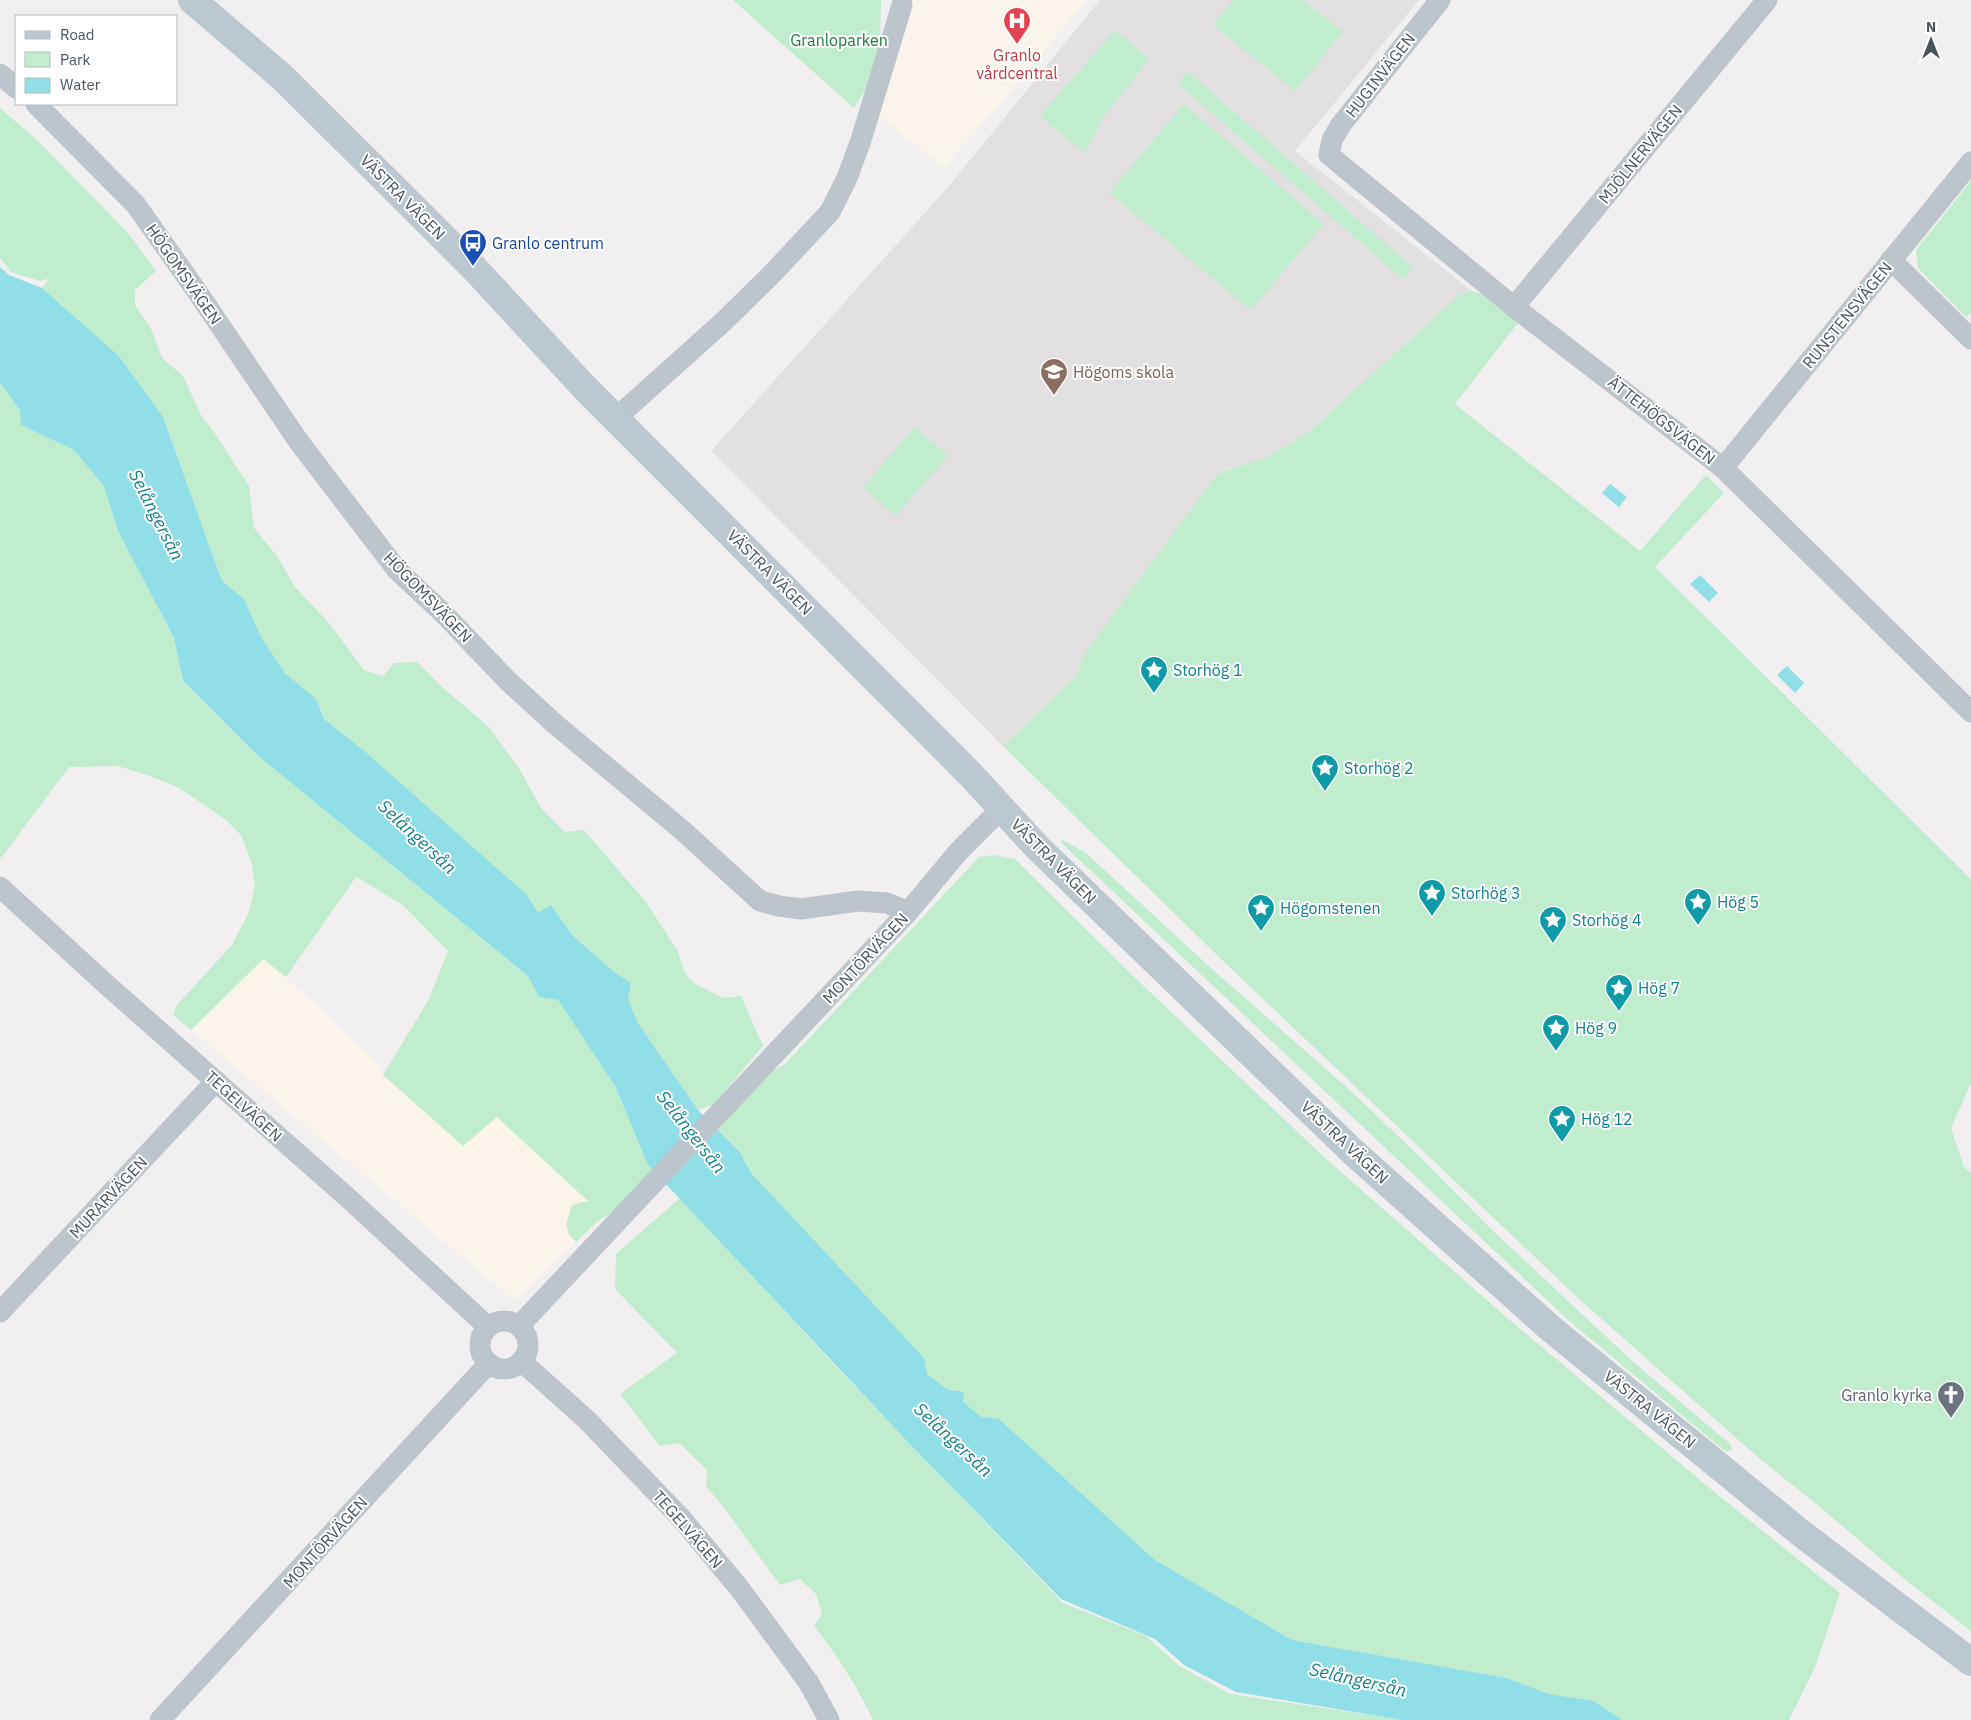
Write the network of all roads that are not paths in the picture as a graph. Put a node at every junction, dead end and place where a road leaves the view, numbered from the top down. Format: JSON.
{"nodes":[{"id":1,"x":192,"y":0,"type":"edge"},
{"id":2,"x":1440,"y":0,"type":"edge"},
{"id":3,"x":1767,"y":0,"type":"edge"},
{"id":4,"x":902,"y":5,"type":"dead end"},
{"id":5,"x":0,"y":74,"type":"edge"},
{"id":6,"x":15,"y":87,"type":"edge"},
{"id":7,"x":37,"y":105,"type":"edge"},
{"id":8,"x":1329,"y":155,"type":"joint"},
{"id":9,"x":1971,"y":162,"type":"edge"},
{"id":10,"x":1891,"y":260,"type":"junction"},
{"id":11,"x":1514,"y":307,"type":"junction"},
{"id":12,"x":1971,"y":339,"type":"edge"},
{"id":13,"x":616,"y":418,"type":"junction"},
{"id":14,"x":1723,"y":468,"type":"junction"},
{"id":15,"x":1971,"y":712,"type":"edge"},
{"id":16,"x":1002,"y":808,"type":"junction"},
{"id":17,"x":0,"y":887,"type":"edge"},
{"id":18,"x":908,"y":912,"type":"junction"},
{"id":19,"x":216,"y":1081,"type":"junction"},
{"id":20,"x":0,"y":1312,"type":"edge"},
{"id":21,"x":518,"y":1326,"type":"junction"},
{"id":22,"x":488,"y":1327,"type":"junction"},
{"id":23,"x":521,"y":1361,"type":"junction"},
{"id":24,"x":489,"y":1363,"type":"junction"},
{"id":25,"x":1971,"y":1662,"type":"edge"},
{"id":26,"x":160,"y":1720,"type":"edge"},
{"id":27,"x":829,"y":1720,"type":"edge"}],
"edges":[{"from":1,"to":13,"type":"street","name":"VÄSTRA VÄGEN"},
{"from":2,"to":8,"type":"street","name":"HUGINVÄGEN"},
{"from":3,"to":11,"type":"street","name":"MJÖLNERVÄGEN"},
{"from":4,"to":13,"type":"street"},
{"from":5,"to":6,"type":"street"},
{"from":7,"to":18,"type":"street","name":"HÖGOMSVÄGEN"},
{"from":8,"to":11,"type":"street","name":"ÄTTEHÖGSVÄGEN"},
{"from":9,"to":10,"type":"street","name":"RUNSTENSVÄGEN"},
{"from":10,"to":12,"type":"street"},
{"from":10,"to":14,"type":"street","name":"RUNSTENSVÄGEN"},
{"from":11,"to":14,"type":"street","name":"ÄTTEHÖGSVÄGEN"},
{"from":13,"to":16,"type":"street","name":"VÄSTRA VÄGEN"},
{"from":14,"to":15,"type":"street","name":"ÄTTEHÖGSVÄGEN"},
{"from":16,"to":18,"type":"street","name":"MONTÖRVÄGEN"},
{"from":16,"to":25,"type":"street","name":"VÄSTRA VÄGEN"},
{"from":17,"to":19,"type":"street","name":"TEGELVÄGEN"},
{"from":18,"to":21,"type":"street","name":"MONTÖRVÄGEN"},
{"from":19,"to":20,"type":"street","name":"MURARVÄGEN"},
{"from":19,"to":22,"type":"street","name":"TEGELVÄGEN"},
{"from":21,"to":22,"type":"street"},
{"from":21,"to":23,"type":"street"},
{"from":22,"to":24,"type":"street"},
{"from":23,"to":24,"type":"street"},
{"from":23,"to":27,"type":"street","name":"TEGELVÄGEN"},
{"from":24,"to":26,"type":"street","name":"MONTÖRVÄGEN"}]}
